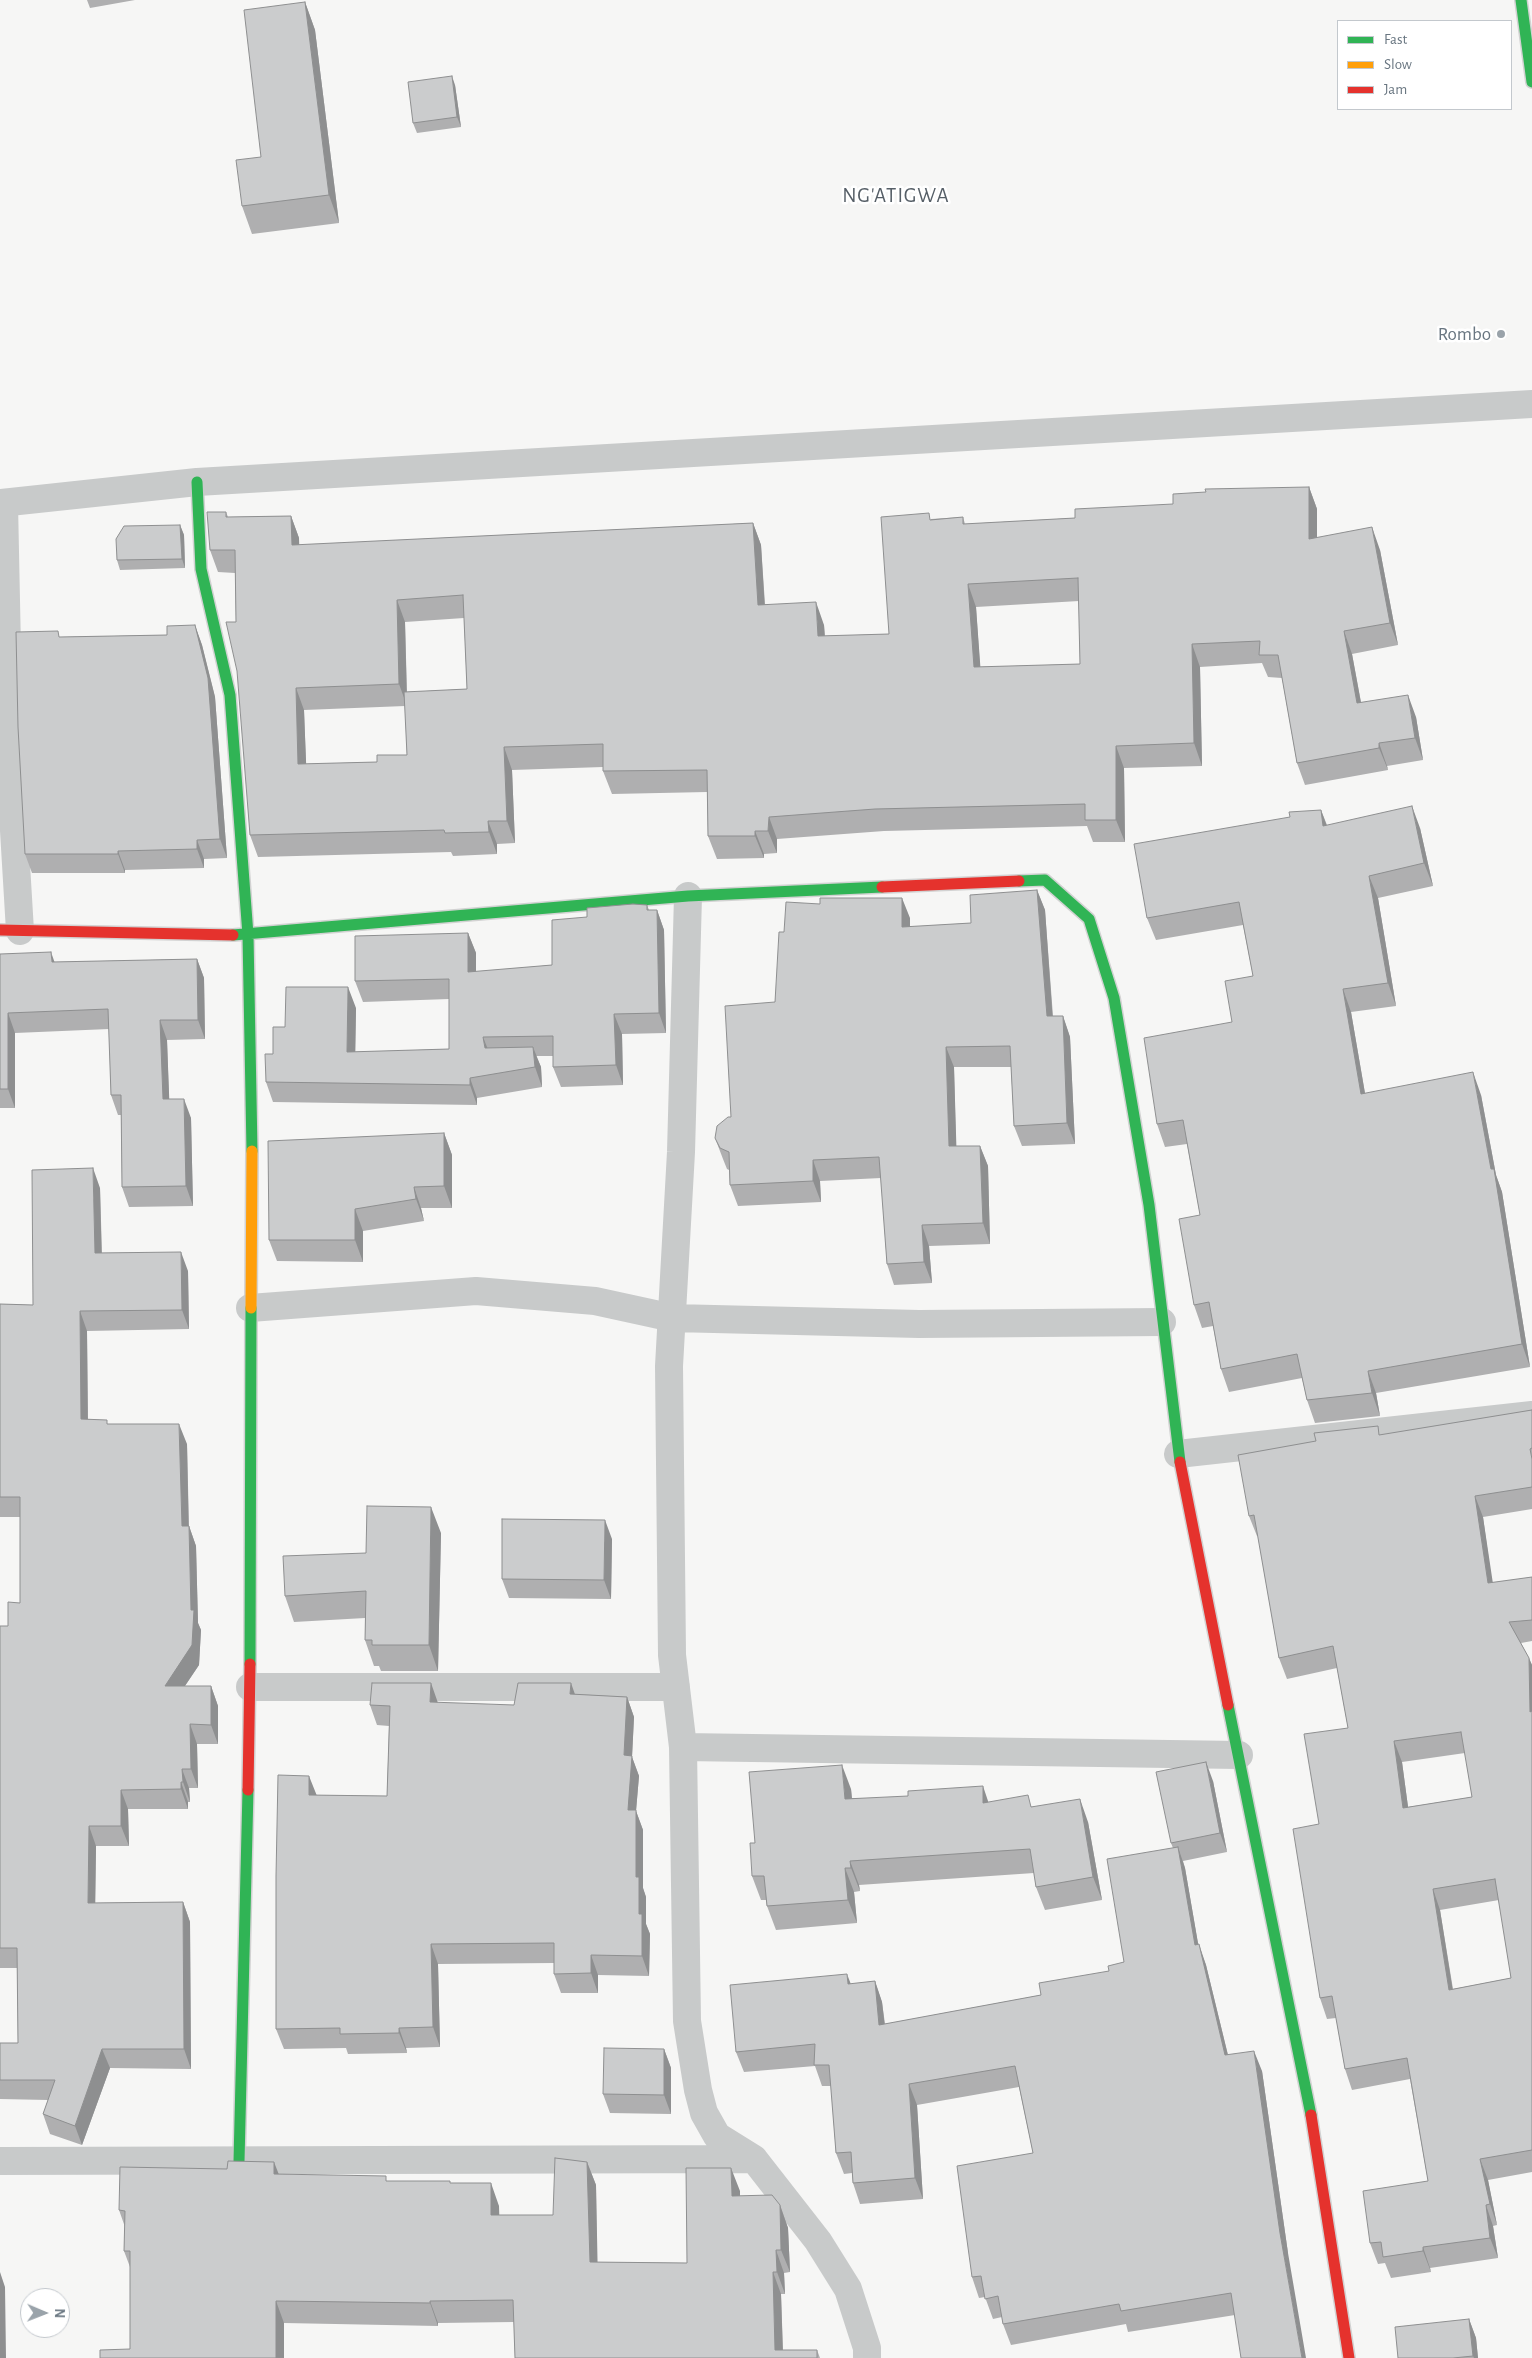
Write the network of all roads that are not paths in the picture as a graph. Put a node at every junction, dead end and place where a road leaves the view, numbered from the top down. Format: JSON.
{"nodes":[{"id":1,"x":1521,"y":0,"type":"edge"},
{"id":2,"x":1532,"y":82,"type":"edge"},
{"id":3,"x":1532,"y":404,"type":"edge"},
{"id":4,"x":197,"y":482,"type":"junction"},
{"id":5,"x":2,"y":503,"type":"edge"},
{"id":6,"x":688,"y":896,"type":"junction"},
{"id":7,"x":10,"y":931,"type":"edge"},
{"id":8,"x":248,"y":935,"type":"junction"},
{"id":9,"x":250,"y":1308,"type":"junction"},
{"id":10,"x":673,"y":1318,"type":"junction"},
{"id":11,"x":1162,"y":1322,"type":"junction"},
{"id":12,"x":1532,"y":1415,"type":"edge"},
{"id":13,"x":1178,"y":1454,"type":"junction"},
{"id":14,"x":250,"y":1687,"type":"junction"},
{"id":15,"x":676,"y":1687,"type":"junction"},
{"id":16,"x":683,"y":1747,"type":"junction"},
{"id":17,"x":1239,"y":1755,"type":"junction"},
{"id":18,"x":754,"y":2159,"type":"junction"},
{"id":19,"x":0,"y":2161,"type":"edge"},
{"id":20,"x":239,"y":2161,"type":"junction"},
{"id":21,"x":867,"y":2358,"type":"edge"},
{"id":22,"x":1349,"y":2358,"type":"edge"}],
"edges":[{"from":1,"to":2,"type":"street"},
{"from":3,"to":4,"type":"street"},
{"from":4,"to":5,"type":"street"},
{"from":4,"to":8,"type":"street"},
{"from":5,"to":7,"type":"street"},
{"from":6,"to":8,"type":"street"},
{"from":6,"to":10,"type":"street"},
{"from":6,"to":11,"type":"street"},
{"from":7,"to":8,"type":"street"},
{"from":8,"to":9,"type":"street"},
{"from":9,"to":10,"type":"street"},
{"from":9,"to":14,"type":"street"},
{"from":10,"to":11,"type":"street"},
{"from":10,"to":15,"type":"street"},
{"from":11,"to":13,"type":"street"},
{"from":12,"to":13,"type":"street"},
{"from":13,"to":17,"type":"street"},
{"from":14,"to":15,"type":"street"},
{"from":14,"to":20,"type":"street"},
{"from":15,"to":16,"type":"street"},
{"from":16,"to":17,"type":"street"},
{"from":16,"to":18,"type":"street"},
{"from":17,"to":22,"type":"street"},
{"from":18,"to":20,"type":"street"},
{"from":18,"to":21,"type":"street"},
{"from":19,"to":20,"type":"street"}]}
